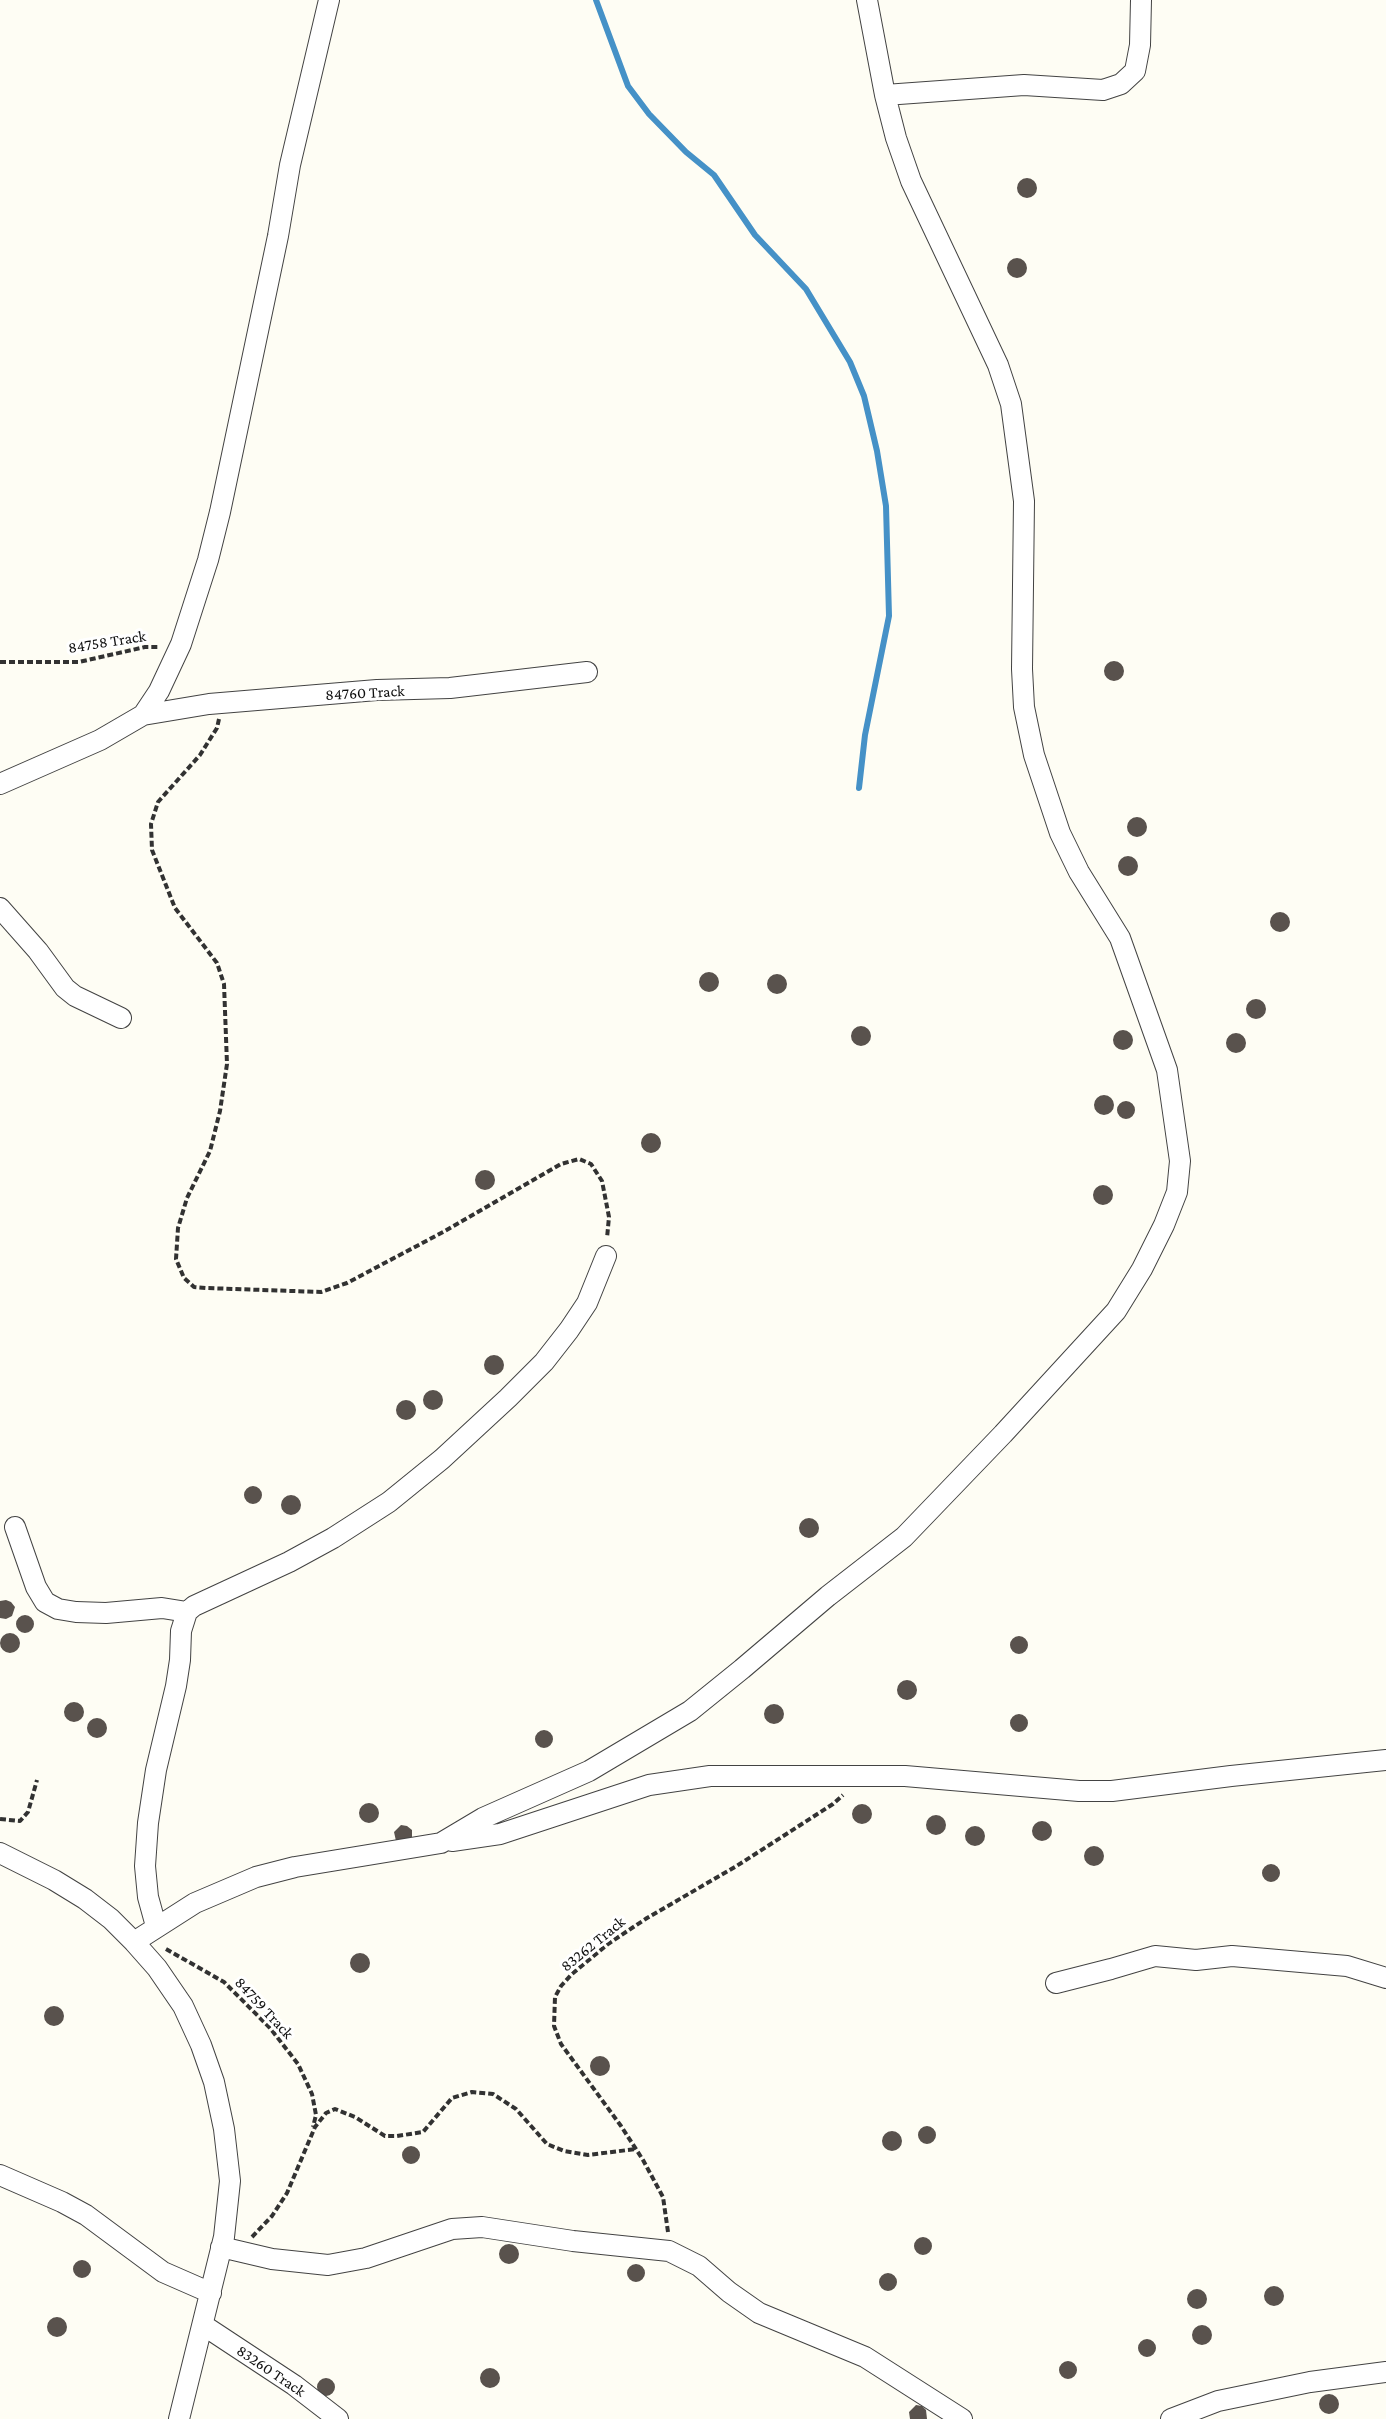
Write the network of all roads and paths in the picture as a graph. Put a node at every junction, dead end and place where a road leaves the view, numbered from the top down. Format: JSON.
{"nodes":[{"id":1,"x":329,"y":0,"type":"edge"},
{"id":2,"x":867,"y":0,"type":"edge"},
{"id":3,"x":1141,"y":0,"type":"edge"},
{"id":4,"x":885,"y":94,"type":"junction"},
{"id":5,"x":181,"y":644,"type":"junction"},
{"id":6,"x":0,"y":662,"type":"edge"},
{"id":7,"x":587,"y":672,"type":"dead end"},
{"id":8,"x":209,"y":704,"type":"junction"},
{"id":9,"x":143,"y":715,"type":"junction"},
{"id":10,"x":0,"y":784,"type":"edge"},
{"id":11,"x":0,"y":908,"type":"edge"},
{"id":12,"x":121,"y":1018,"type":"dead end"},
{"id":13,"x":606,"y":1256,"type":"joint"},
{"id":14,"x":15,"y":1527,"type":"dead end"},
{"id":15,"x":187,"y":1612,"type":"junction"},
{"id":16,"x":1386,"y":1760,"type":"edge"},
{"id":17,"x":861,"y":1778,"type":"junction"},
{"id":18,"x":37,"y":1780,"type":"dead end"},
{"id":19,"x":0,"y":1819,"type":"edge"},
{"id":20,"x":441,"y":1843,"type":"junction"},
{"id":21,"x":0,"y":1853,"type":"edge"},
{"id":22,"x":144,"y":1934,"type":"junction"},
{"id":23,"x":1386,"y":1978,"type":"edge"},
{"id":24,"x":1056,"y":1983,"type":"dead end"},
{"id":25,"x":311,"y":2136,"type":"junction"},
{"id":26,"x":636,"y":2149,"type":"junction"},
{"id":27,"x":0,"y":2175,"type":"edge"},
{"id":28,"x":221,"y":2247,"type":"junction"},
{"id":29,"x":669,"y":2251,"type":"junction"},
{"id":30,"x":241,"y":2252,"type":"junction"},
{"id":31,"x":211,"y":2293,"type":"junction"},
{"id":32,"x":203,"y":2325,"type":"junction"},
{"id":33,"x":1386,"y":2372,"type":"edge"},
{"id":34,"x":179,"y":2419,"type":"edge"},
{"id":35,"x":338,"y":2419,"type":"edge"},
{"id":36,"x":962,"y":2419,"type":"edge"},
{"id":37,"x":1171,"y":2419,"type":"edge"}],
"edges":[{"from":1,"to":5,"type":"street"},
{"from":2,"to":4,"type":"street"},
{"from":3,"to":4,"type":"street"},
{"from":4,"to":20,"type":"street"},
{"from":5,"to":6,"type":"path","name":"84758 Track"},
{"from":5,"to":9,"type":"street"},
{"from":7,"to":8,"type":"street","name":"84760 Track"},
{"from":8,"to":9,"type":"street","name":"84760 Track"},
{"from":8,"to":13,"type":"path"},
{"from":9,"to":10,"type":"street"},
{"from":11,"to":12,"type":"street"},
{"from":13,"to":15,"type":"street"},
{"from":14,"to":15,"type":"street"},
{"from":15,"to":22,"type":"street"},
{"from":16,"to":17,"type":"street"},
{"from":17,"to":20,"type":"street"},
{"from":17,"to":26,"type":"path","name":"83262 Track"},
{"from":18,"to":19,"type":"path"},
{"from":20,"to":22,"type":"street"},
{"from":21,"to":22,"type":"street"},
{"from":22,"to":25,"type":"path","name":"84759 Track"},
{"from":22,"to":28,"type":"street"},
{"from":23,"to":24,"type":"street"},
{"from":25,"to":26,"type":"path","name":"84759 Track"},
{"from":25,"to":30,"type":"path","name":"84759 Track"},
{"from":26,"to":29,"type":"path","name":"83262 Track"},
{"from":27,"to":31,"type":"street"},
{"from":28,"to":30,"type":"street"},
{"from":28,"to":31,"type":"street"},
{"from":29,"to":30,"type":"street"},
{"from":29,"to":36,"type":"street"},
{"from":31,"to":32,"type":"street"},
{"from":32,"to":34,"type":"street"},
{"from":32,"to":35,"type":"street","name":"83260 Track"},
{"from":33,"to":37,"type":"street"}]}
